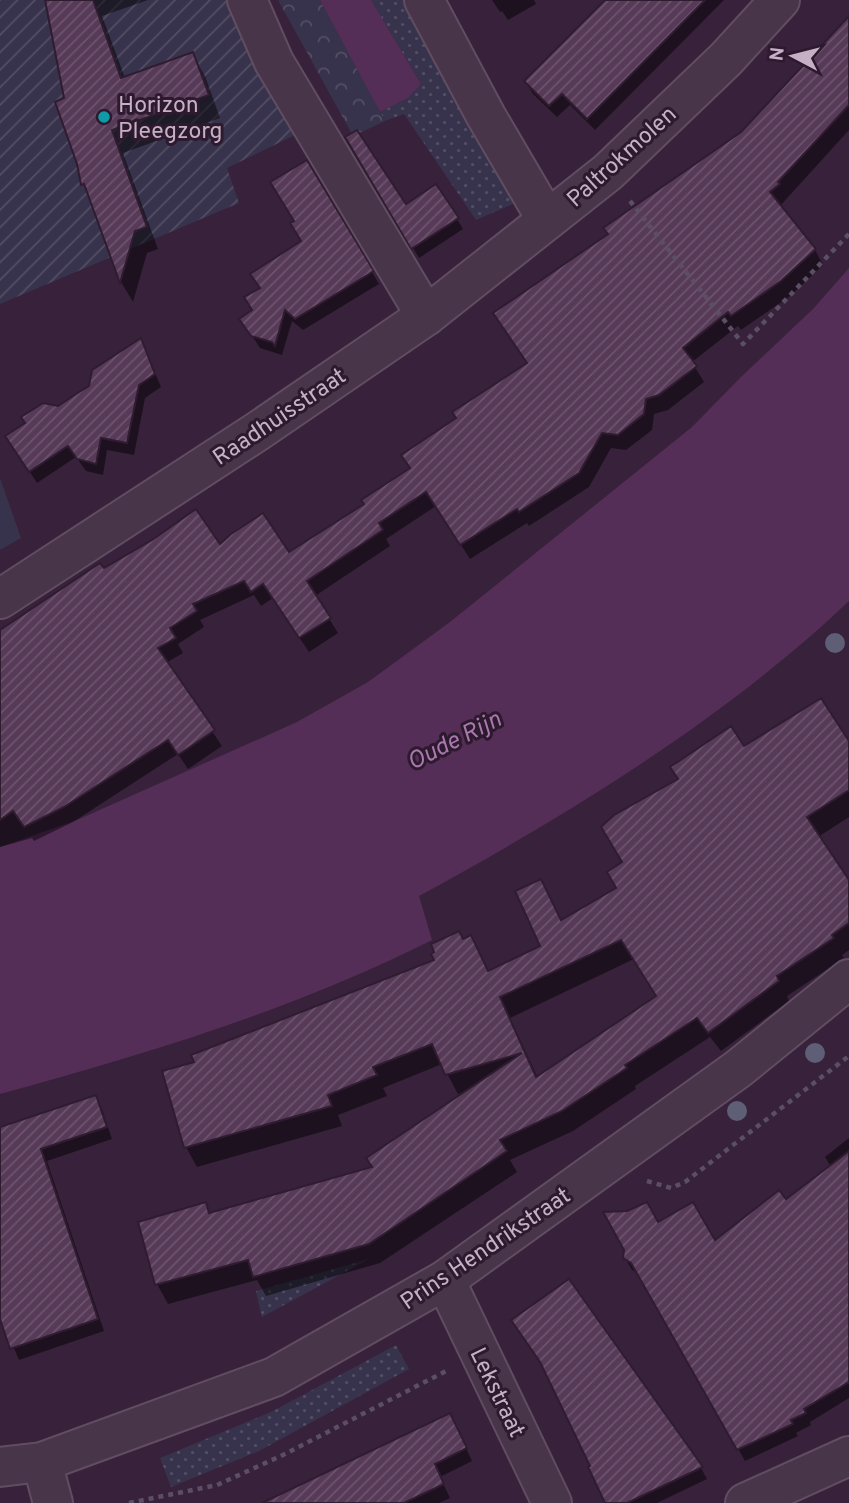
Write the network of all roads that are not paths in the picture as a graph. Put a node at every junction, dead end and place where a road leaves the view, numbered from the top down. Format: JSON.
{"nodes":[{"id":1,"x":247,"y":0,"type":"edge"},
{"id":2,"x":424,"y":0,"type":"edge"},
{"id":3,"x":780,"y":0,"type":"edge"},
{"id":4,"x":547,"y":220,"type":"junction"},
{"id":5,"x":426,"y":316,"type":"junction"},
{"id":6,"x":0,"y":599,"type":"edge"},
{"id":7,"x":849,"y":979,"type":"edge"},
{"id":8,"x":445,"y":1280,"type":"junction"},
{"id":9,"x":849,"y":1457,"type":"edge"},
{"id":10,"x":42,"y":1462,"type":"junction"},
{"id":11,"x":0,"y":1467,"type":"edge"},
{"id":12,"x":54,"y":1503,"type":"edge"},
{"id":13,"x":552,"y":1503,"type":"edge"},
{"id":14,"x":745,"y":1503,"type":"edge"}],
"edges":[{"from":1,"to":5,"type":"street"},
{"from":2,"to":4,"type":"street","name":"Paltrokmolen"},
{"from":3,"to":4,"type":"street","name":"Paltrokmolen"},
{"from":4,"to":5,"type":"street","name":"Raadhuisstraat"},
{"from":5,"to":6,"type":"street","name":"Raadhuisstraat"},
{"from":7,"to":8,"type":"street","name":"Prins Hendrikstraat"},
{"from":8,"to":10,"type":"street","name":"Prins Hendrikstraat"},
{"from":8,"to":13,"type":"street","name":"Lekstraat"},
{"from":9,"to":14,"type":"street"},
{"from":10,"to":11,"type":"street","name":"Prins Hendrikstraat"},
{"from":10,"to":12,"type":"street"}]}
